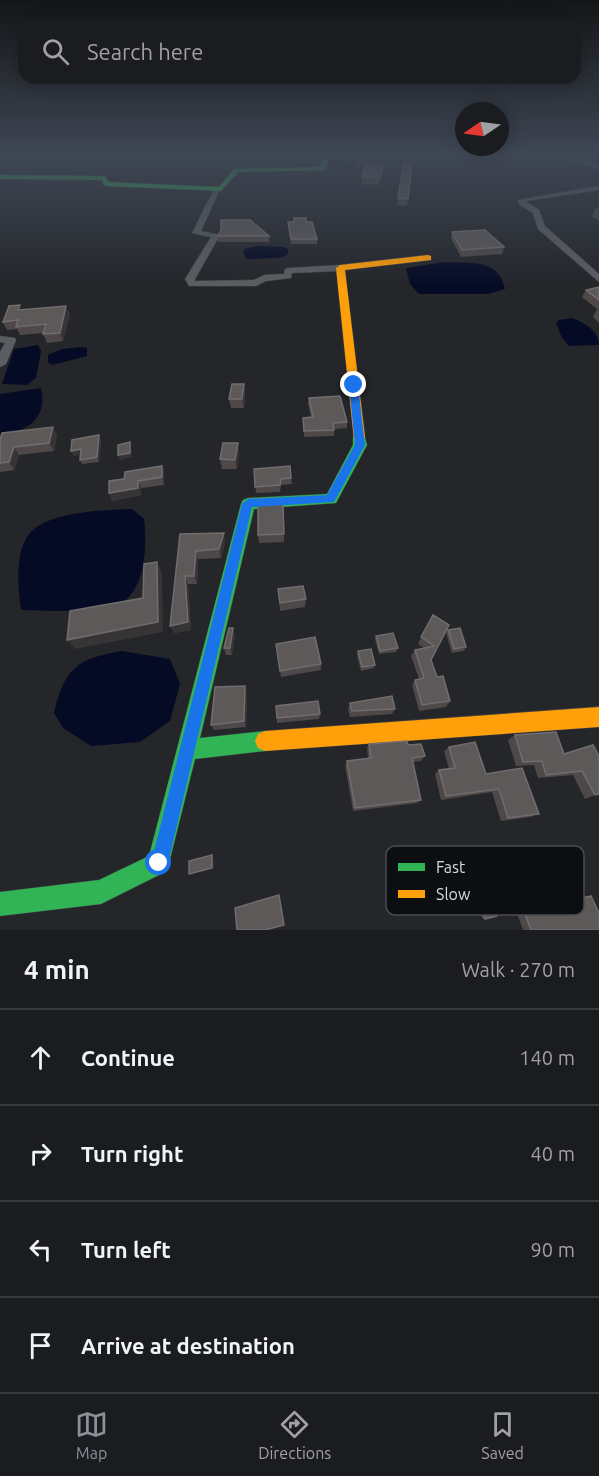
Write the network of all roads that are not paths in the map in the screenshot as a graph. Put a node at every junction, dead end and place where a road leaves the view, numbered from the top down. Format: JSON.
{"nodes":[{"id":1,"x":213,"y":198,"type":"edge"},
{"id":2,"x":532,"y":198,"type":"edge"},
{"id":3,"x":428,"y":258,"type":"dead end"},
{"id":4,"x":340,"y":267,"type":"junction"},
{"id":5,"x":599,"y":279,"type":"edge"},
{"id":6,"x":0,"y":339,"type":"edge"},
{"id":7,"x":0,"y":364,"type":"edge"},
{"id":8,"x":599,"y":717,"type":"edge"},
{"id":9,"x":187,"y":750,"type":"junction"},
{"id":10,"x":0,"y":904,"type":"edge"}],
"edges":[{"from":1,"to":4,"type":"street"},
{"from":2,"to":5,"type":"street"},
{"from":3,"to":4,"type":"street"},
{"from":4,"to":9,"type":"street"},
{"from":6,"to":7,"type":"street"},
{"from":8,"to":9,"type":"street"},
{"from":9,"to":10,"type":"street"}]}
